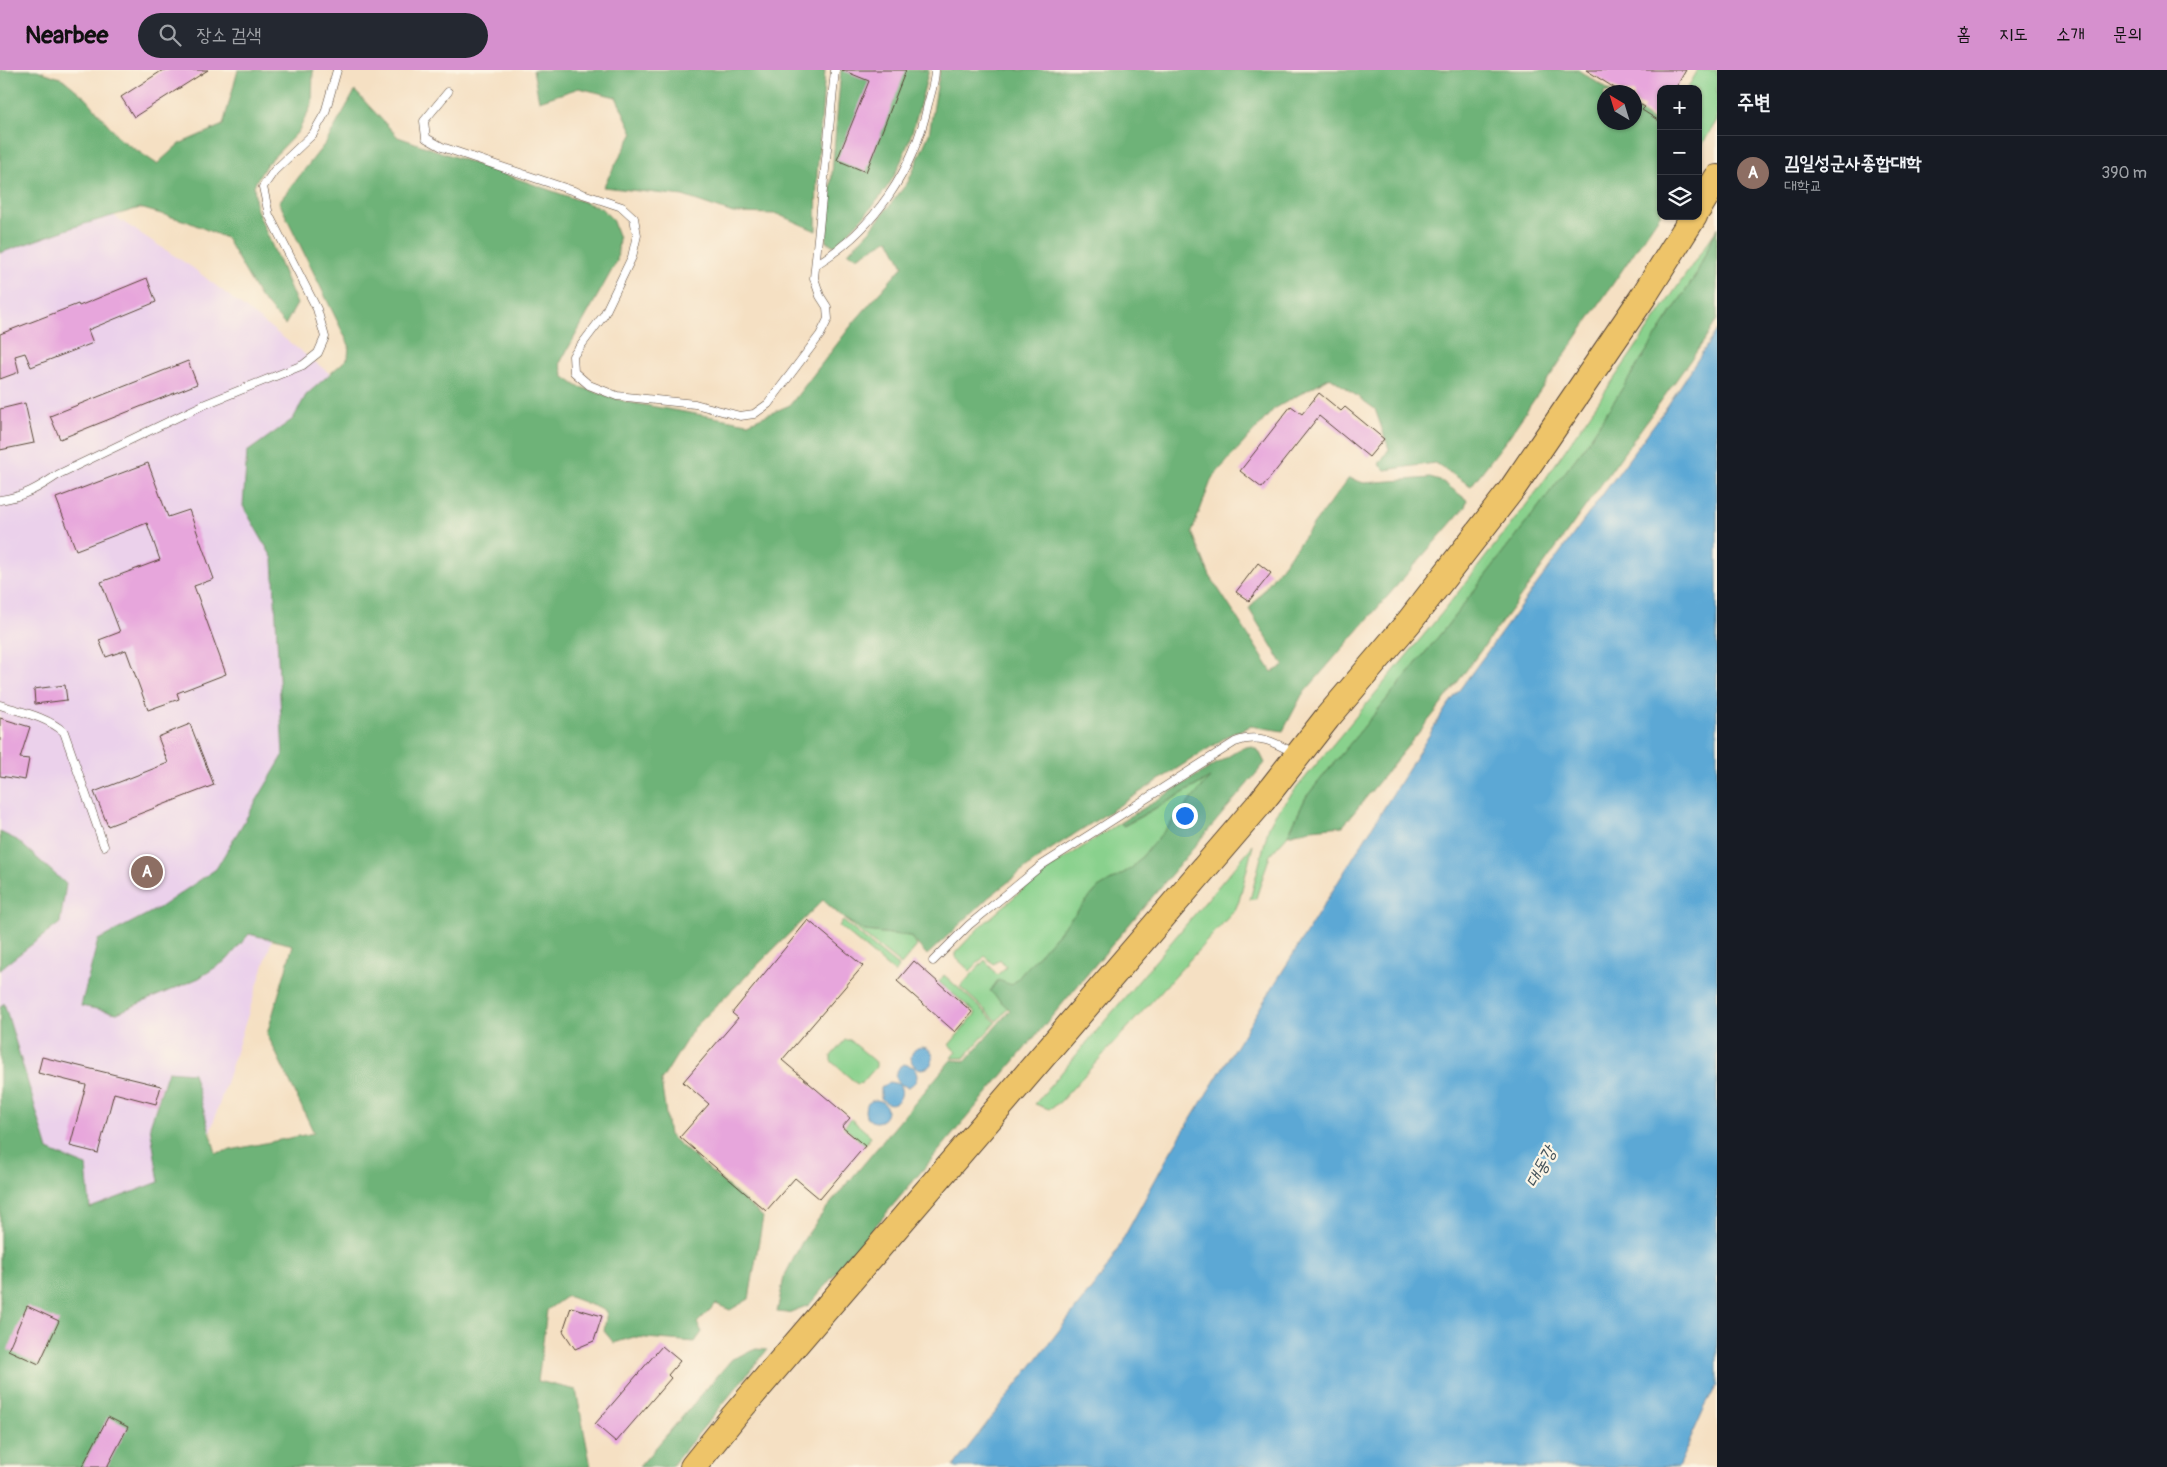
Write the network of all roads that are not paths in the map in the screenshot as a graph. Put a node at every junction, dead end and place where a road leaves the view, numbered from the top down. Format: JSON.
{"nodes":[{"id":1,"x":337,"y":70,"type":"edge"},
{"id":2,"x":836,"y":70,"type":"edge"},
{"id":3,"x":935,"y":70,"type":"edge"},
{"id":4,"x":448,"y":92,"type":"dead end"},
{"id":5,"x":1717,"y":178,"type":"edge"},
{"id":6,"x":1702,"y":203,"type":"edge"},
{"id":7,"x":1691,"y":220,"type":"edge"},
{"id":8,"x":817,"y":264,"type":"junction"},
{"id":9,"x":0,"y":500,"type":"edge"},
{"id":10,"x":0,"y":705,"type":"edge"},
{"id":11,"x":1298,"y":756,"type":"junction"},
{"id":12,"x":104,"y":846,"type":"dead end"},
{"id":13,"x":933,"y":961,"type":"dead end"},
{"id":14,"x":693,"y":1467,"type":"edge"}],
"edges":[{"from":1,"to":9,"type":"lane"},
{"from":2,"to":8,"type":"lane"},
{"from":3,"to":8,"type":"lane"},
{"from":4,"to":8,"type":"lane"},
{"from":5,"to":6,"type":"highway"},
{"from":7,"to":11,"type":"highway"},
{"from":10,"to":12,"type":"lane"},
{"from":11,"to":13,"type":"lane"},
{"from":11,"to":14,"type":"highway"}]}
